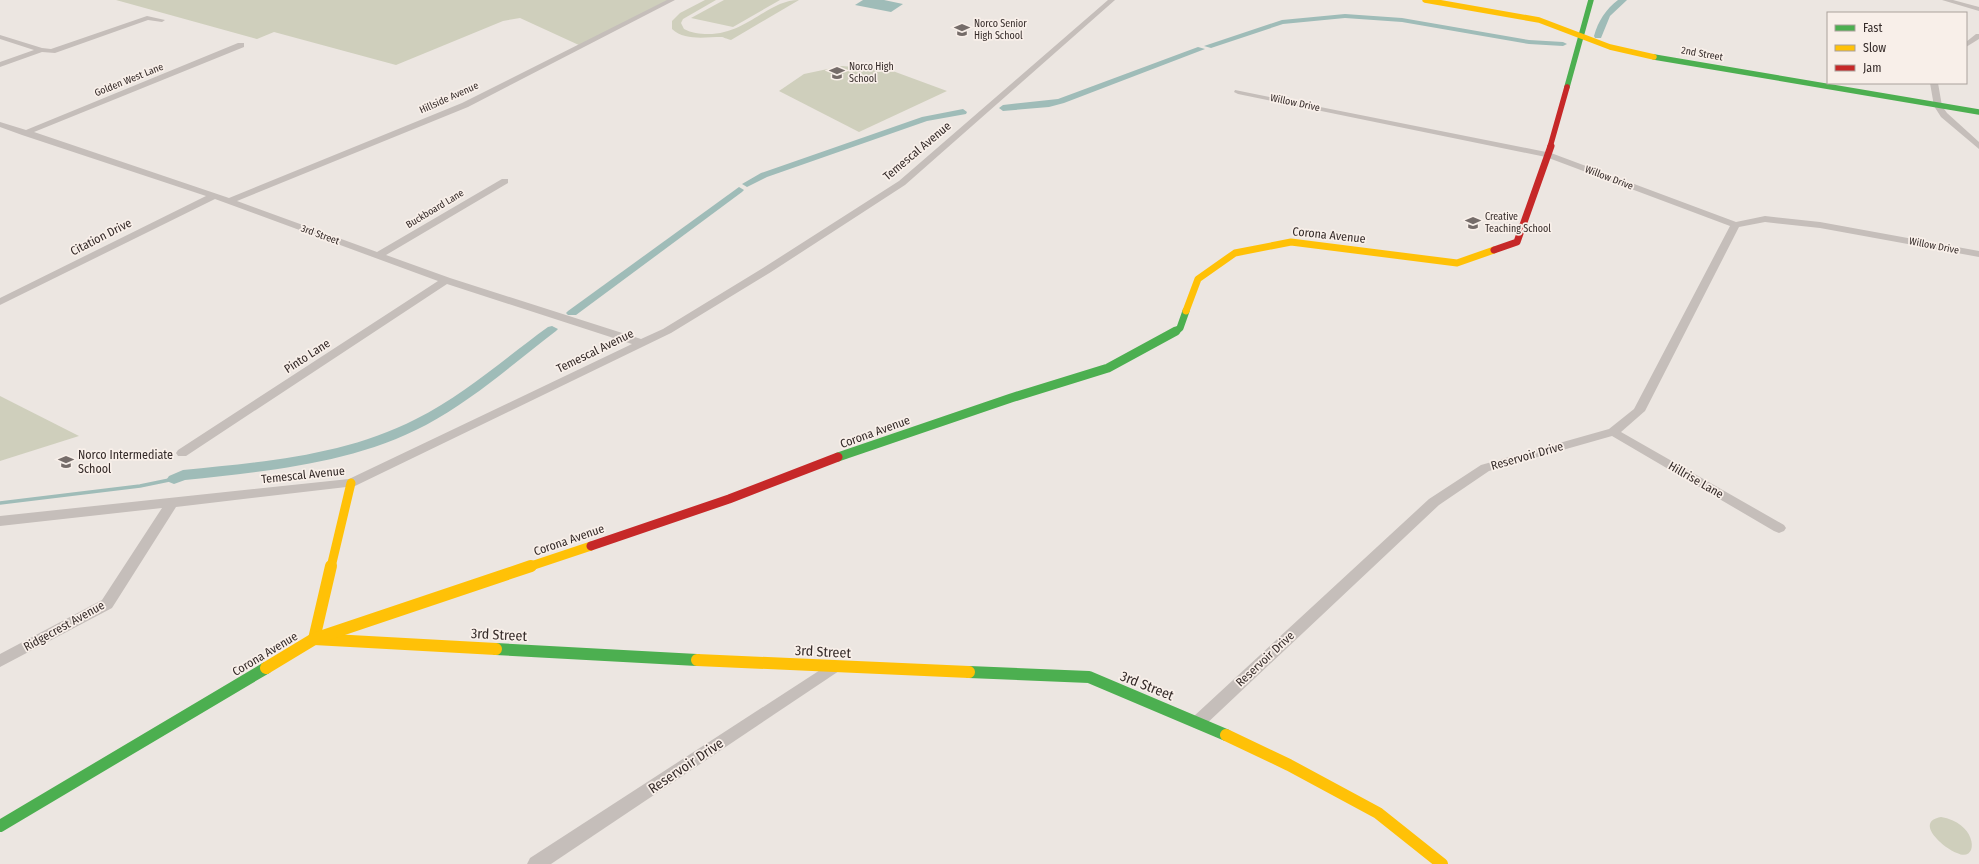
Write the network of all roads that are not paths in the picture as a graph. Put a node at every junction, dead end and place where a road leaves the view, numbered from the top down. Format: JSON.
{"nodes":[{"id":1,"x":672,"y":0,"type":"edge"},
{"id":2,"x":1112,"y":0,"type":"edge"},
{"id":3,"x":1425,"y":0,"type":"edge"},
{"id":4,"x":1591,"y":0,"type":"edge"},
{"id":5,"x":1945,"y":0,"type":"edge"},
{"id":6,"x":1979,"y":9,"type":"edge"},
{"id":7,"x":162,"y":20,"type":"dead end"},
{"id":8,"x":1582,"y":36,"type":"junction"},
{"id":9,"x":1979,"y":36,"type":"edge"},
{"id":10,"x":0,"y":37,"type":"edge"},
{"id":11,"x":1967,"y":44,"type":"edge"},
{"id":12,"x":241,"y":45,"type":"dead end"},
{"id":13,"x":41,"y":50,"type":"junction"},
{"id":14,"x":0,"y":65,"type":"edge"},
{"id":15,"x":1934,"y":84,"type":"edge"},
{"id":16,"x":1238,"y":92,"type":"dead end"},
{"id":17,"x":1938,"y":106,"type":"junction"},
{"id":18,"x":1979,"y":112,"type":"edge"},
{"id":19,"x":0,"y":124,"type":"edge"},
{"id":20,"x":25,"y":132,"type":"junction"},
{"id":21,"x":1979,"y":146,"type":"edge"},
{"id":22,"x":1548,"y":155,"type":"junction"},
{"id":23,"x":505,"y":181,"type":"dead end"},
{"id":24,"x":214,"y":196,"type":"junction"},
{"id":25,"x":229,"y":201,"type":"junction"},
{"id":26,"x":1735,"y":225,"type":"junction"},
{"id":27,"x":1979,"y":254,"type":"edge"},
{"id":28,"x":377,"y":256,"type":"junction"},
{"id":29,"x":446,"y":280,"type":"junction"},
{"id":30,"x":0,"y":302,"type":"edge"},
{"id":31,"x":641,"y":343,"type":"junction"},
{"id":32,"x":1613,"y":432,"type":"junction"},
{"id":33,"x":182,"y":453,"type":"dead end"},
{"id":34,"x":351,"y":483,"type":"junction"},
{"id":35,"x":172,"y":503,"type":"junction"},
{"id":36,"x":0,"y":521,"type":"edge"},
{"id":37,"x":1779,"y":528,"type":"dead end"},
{"id":38,"x":314,"y":639,"type":"junction"},
{"id":39,"x":0,"y":660,"type":"edge"},
{"id":40,"x":834,"y":667,"type":"junction"},
{"id":41,"x":1198,"y":722,"type":"junction"},
{"id":42,"x":0,"y":826,"type":"edge"},
{"id":43,"x":536,"y":864,"type":"edge"},
{"id":44,"x":1442,"y":864,"type":"edge"}],
"edges":[{"from":1,"to":25,"type":"street","name":"Hillside Avenue"},
{"from":2,"to":31,"type":"street","name":"Temescal Avenue"},
{"from":3,"to":8,"type":"street","name":"2nd Street"},
{"from":4,"to":8,"type":"street","name":"Corona Avenue"},
{"from":5,"to":6,"type":"street"},
{"from":7,"to":13,"type":"street"},
{"from":8,"to":17,"type":"street","name":"2nd Street"},
{"from":8,"to":22,"type":"street","name":"Corona Avenue"},
{"from":9,"to":11,"type":"street"},
{"from":10,"to":13,"type":"street"},
{"from":12,"to":20,"type":"street","name":"Golden West Lane"},
{"from":13,"to":14,"type":"street"},
{"from":15,"to":17,"type":"street"},
{"from":16,"to":22,"type":"street","name":"Willow Drive"},
{"from":17,"to":18,"type":"street","name":"2nd Street"},
{"from":17,"to":21,"type":"street"},
{"from":19,"to":20,"type":"street","name":"3rd Street"},
{"from":20,"to":24,"type":"street","name":"3rd Street"},
{"from":22,"to":26,"type":"street","name":"Willow Drive"},
{"from":22,"to":38,"type":"street","name":"Corona Avenue"},
{"from":23,"to":28,"type":"street","name":"Buckboard Lane"},
{"from":24,"to":25,"type":"street","name":"3rd Street"},
{"from":24,"to":30,"type":"street","name":"Citation Drive"},
{"from":25,"to":28,"type":"street","name":"3rd Street"},
{"from":26,"to":27,"type":"street","name":"Willow Drive"},
{"from":26,"to":32,"type":"street","name":"Reservoir Drive"},
{"from":28,"to":29,"type":"street","name":"3rd Street"},
{"from":29,"to":31,"type":"street","name":"3rd Street"},
{"from":29,"to":33,"type":"street","name":"Pinto Lane"},
{"from":31,"to":34,"type":"street","name":"Temescal Avenue"},
{"from":32,"to":37,"type":"street","name":"Hillrise Lane"},
{"from":32,"to":41,"type":"street","name":"Reservoir Drive"},
{"from":34,"to":35,"type":"street","name":"Temescal Avenue"},
{"from":34,"to":38,"type":"street"},
{"from":35,"to":36,"type":"street","name":"Temescal Avenue"},
{"from":35,"to":39,"type":"street","name":"Ridgecrest Avenue"},
{"from":38,"to":40,"type":"street","name":"3rd Street"},
{"from":38,"to":42,"type":"street","name":"Corona Avenue"},
{"from":40,"to":41,"type":"street","name":"3rd Street"},
{"from":40,"to":43,"type":"street","name":"Reservoir Drive"},
{"from":41,"to":44,"type":"street","name":"3rd Street"}]}
